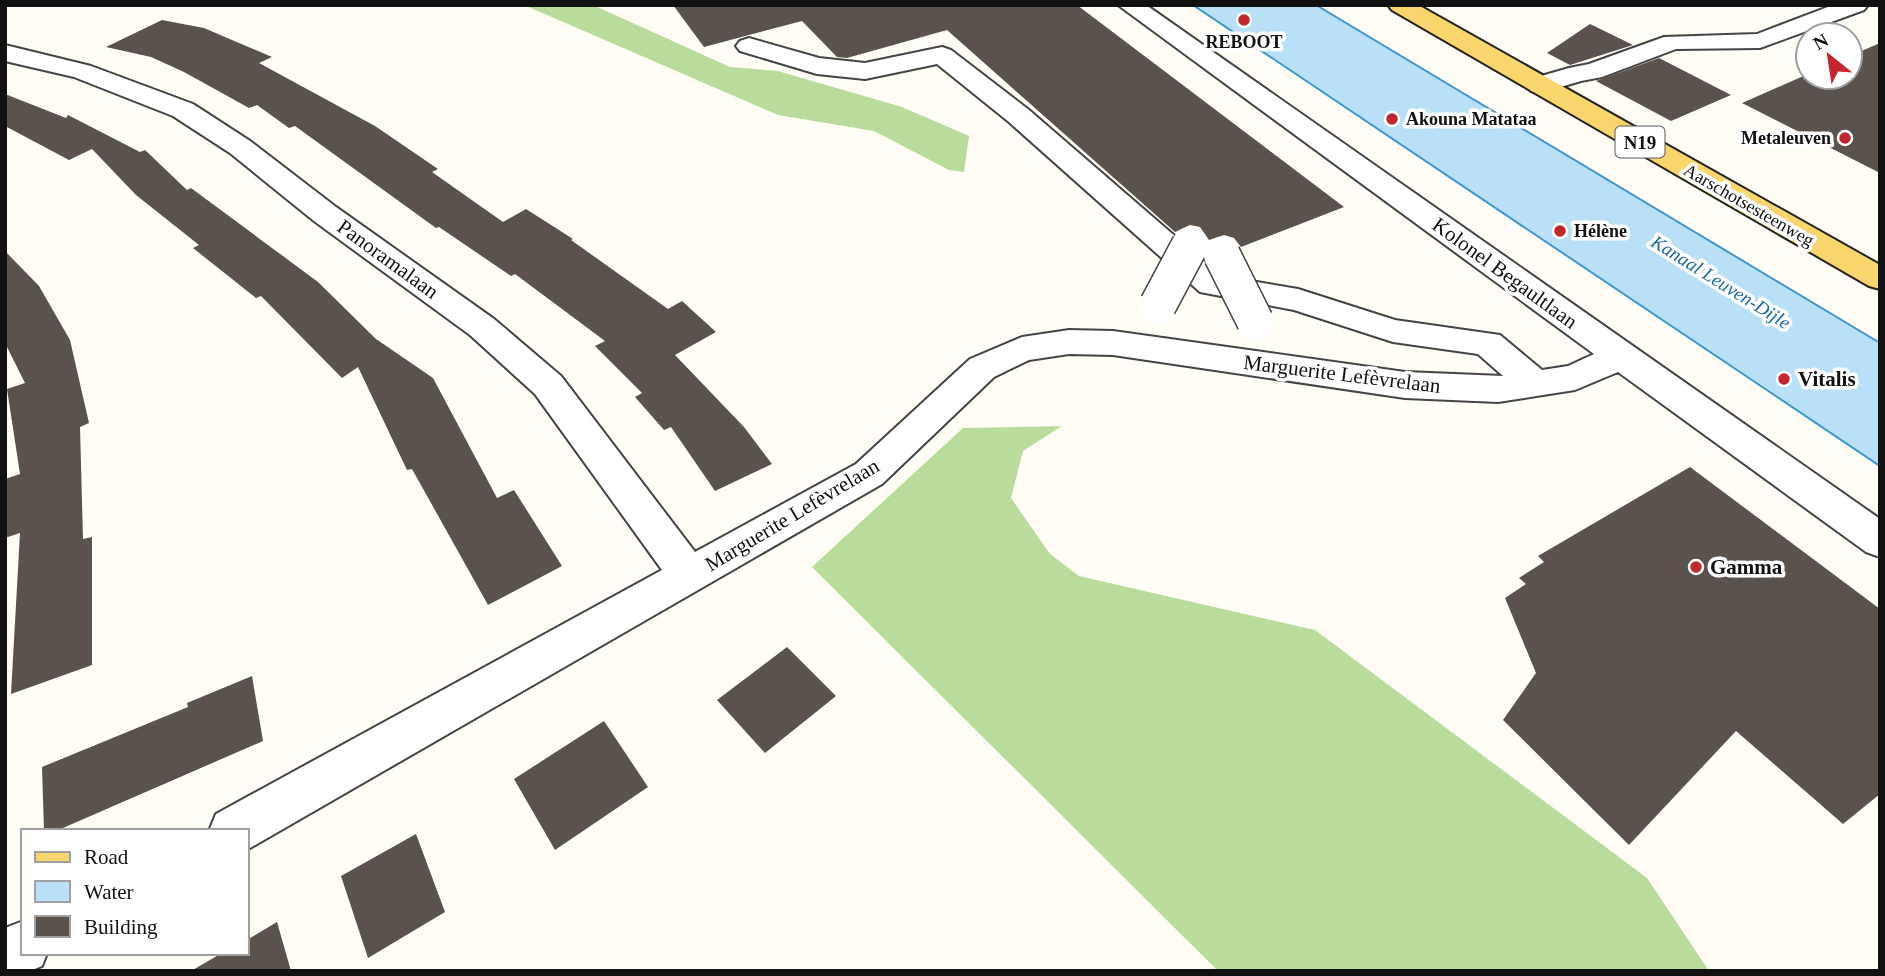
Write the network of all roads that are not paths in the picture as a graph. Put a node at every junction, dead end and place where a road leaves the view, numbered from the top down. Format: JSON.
{"nodes":[{"id":1,"x":1130,"y":5,"type":"edge"},
{"id":2,"x":1400,"y":5,"type":"edge"},
{"id":3,"x":1856,"y":5,"type":"edge"},
{"id":4,"x":749,"y":46,"type":"dead end"},
{"id":5,"x":5,"y":53,"type":"edge"},
{"id":6,"x":1540,"y":85,"type":"junction"},
{"id":7,"x":1190,"y":245,"type":"dead end"},
{"id":8,"x":1222,"y":255,"type":"dead end"},
{"id":9,"x":1880,"y":279,"type":"edge"},
{"id":10,"x":1136,"y":346,"type":"junction"},
{"id":11,"x":1621,"y":356,"type":"junction"},
{"id":12,"x":1259,"y":364,"type":"junction"},
{"id":13,"x":1534,"y":383,"type":"junction"},
{"id":14,"x":1880,"y":541,"type":"edge"},
{"id":15,"x":690,"y":575,"type":"junction"},
{"id":16,"x":237,"y":829,"type":"edge"},
{"id":17,"x":21,"y":948,"type":"edge"},
{"id":18,"x":5,"y":955,"type":"edge"}],
"edges":[{"from":1,"to":11,"type":"street","name":"Kolonel Begaultlaan"},
{"from":2,"to":6,"type":"main road","name":"Aarschotsesteenweg","number":"N19"},
{"from":3,"to":6,"type":"street"},
{"from":4,"to":13,"type":"street"},
{"from":5,"to":15,"type":"street","name":"Panoramalaan"},
{"from":6,"to":9,"type":"main road","name":"Aarschotsesteenweg","number":"N19"},
{"from":7,"to":10,"type":"street","bridge":true},
{"from":8,"to":12,"type":"street","bridge":true},
{"from":10,"to":12,"type":"street","name":"Marguerite Lefèvrelaan"},
{"from":10,"to":15,"type":"street","name":"Marguerite Lefèvrelaan"},
{"from":11,"to":13,"type":"street","name":"Marguerite Lefèvrelaan"},
{"from":11,"to":14,"type":"street","name":"Kolonel Begaultlaan"},
{"from":12,"to":13,"type":"street","name":"Marguerite Lefèvrelaan"},
{"from":15,"to":16,"type":"street","name":"Marguerite Lefèvrelaan"},
{"from":17,"to":18,"type":"street"}]}
